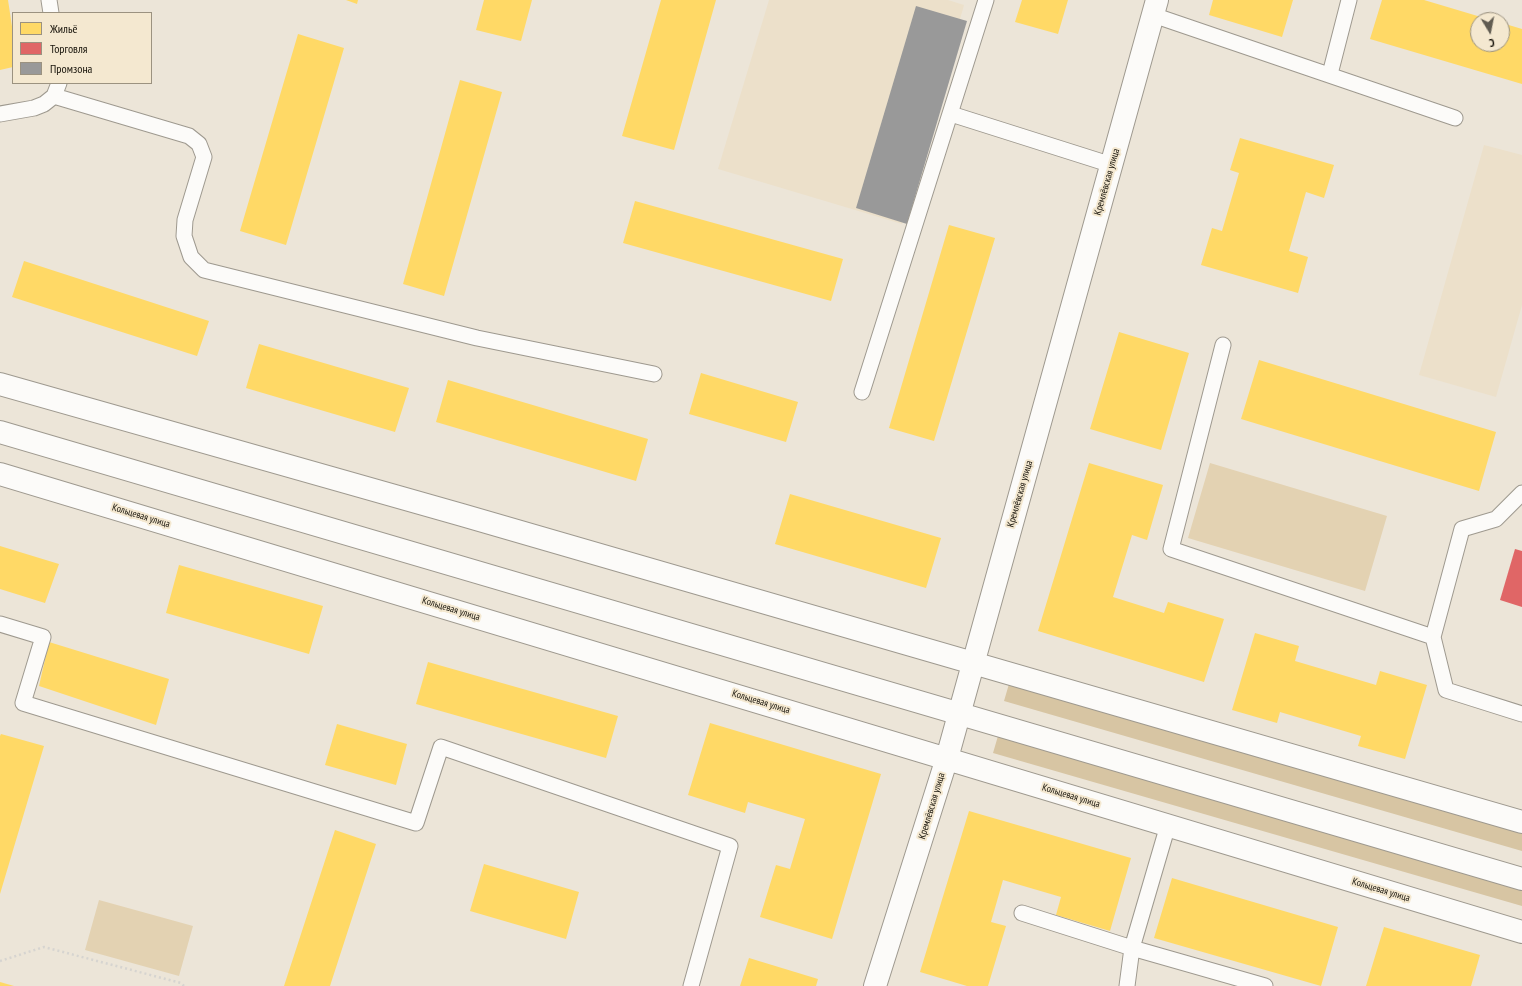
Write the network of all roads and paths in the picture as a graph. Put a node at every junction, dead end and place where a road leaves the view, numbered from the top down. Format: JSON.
{"nodes":[{"id":1,"x":48,"y":0,"type":"edge"},
{"id":2,"x":986,"y":0,"type":"edge"},
{"id":3,"x":1349,"y":0,"type":"edge"},
{"id":4,"x":1155,"y":7,"type":"edge"},
{"id":5,"x":51,"y":12,"type":"edge"},
{"id":6,"x":1330,"y":74,"type":"junction"},
{"id":7,"x":57,"y":90,"type":"edge"},
{"id":8,"x":0,"y":114,"type":"edge"},
{"id":9,"x":951,"y":114,"type":"junction"},
{"id":10,"x":1455,"y":118,"type":"dead end"},
{"id":11,"x":1112,"y":165,"type":"junction"},
{"id":12,"x":1223,"y":345,"type":"dead end"},
{"id":13,"x":654,"y":374,"type":"dead end"},
{"id":14,"x":0,"y":384,"type":"edge"},
{"id":15,"x":862,"y":392,"type":"dead end"},
{"id":16,"x":0,"y":432,"type":"edge"},
{"id":17,"x":0,"y":474,"type":"edge"},
{"id":18,"x":1522,"y":493,"type":"edge"},
{"id":19,"x":0,"y":624,"type":"edge"},
{"id":20,"x":1433,"y":637,"type":"junction"},
{"id":21,"x":973,"y":663,"type":"junction"},
{"id":22,"x":958,"y":714,"type":"junction"},
{"id":23,"x":1522,"y":714,"type":"edge"},
{"id":24,"x":947,"y":758,"type":"junction"},
{"id":25,"x":1522,"y":822,"type":"edge"},
{"id":26,"x":1168,"y":825,"type":"junction"},
{"id":27,"x":1522,"y":879,"type":"edge"},
{"id":28,"x":1022,"y":913,"type":"dead end"},
{"id":29,"x":1522,"y":932,"type":"edge"},
{"id":30,"x":1132,"y":948,"type":"junction"},
{"id":31,"x":0,"y":961,"type":"edge"},
{"id":32,"x":184,"y":986,"type":"edge"},
{"id":33,"x":691,"y":986,"type":"edge"},
{"id":34,"x":875,"y":986,"type":"edge"},
{"id":35,"x":1127,"y":986,"type":"edge"},
{"id":36,"x":1265,"y":986,"type":"edge"}],
"edges":[{"from":1,"to":5,"type":"lane"},
{"from":2,"to":9,"type":"lane"},
{"from":3,"to":6,"type":"lane"},
{"from":4,"to":6,"type":"lane"},
{"from":4,"to":11,"type":"main road","name":"Кремлёвская улица"},
{"from":6,"to":10,"type":"lane"},
{"from":7,"to":8,"type":"lane"},
{"from":7,"to":13,"type":"lane"},
{"from":9,"to":11,"type":"lane"},
{"from":9,"to":15,"type":"lane"},
{"from":11,"to":21,"type":"main road","name":"Кремлёвская улица"},
{"from":12,"to":20,"type":"lane"},
{"from":14,"to":21,"type":"main road"},
{"from":16,"to":22,"type":"main road"},
{"from":17,"to":24,"type":"main road","name":"Кольцевая улица"},
{"from":18,"to":20,"type":"lane"},
{"from":19,"to":33,"type":"lane"},
{"from":20,"to":23,"type":"lane"},
{"from":21,"to":22,"type":"main road","name":"Кремлёвская улица"},
{"from":21,"to":25,"type":"main road"},
{"from":22,"to":24,"type":"main road","name":"Кремлёвская улица"},
{"from":22,"to":27,"type":"main road"},
{"from":24,"to":26,"type":"main road","name":"Кольцевая улица"},
{"from":24,"to":34,"type":"main road","name":"Кремлёвская улица"},
{"from":26,"to":29,"type":"main road","name":"Кольцевая улица"},
{"from":26,"to":30,"type":"lane"},
{"from":28,"to":30,"type":"lane"},
{"from":30,"to":35,"type":"lane"},
{"from":30,"to":36,"type":"lane"},
{"from":31,"to":32,"type":"path"}]}
